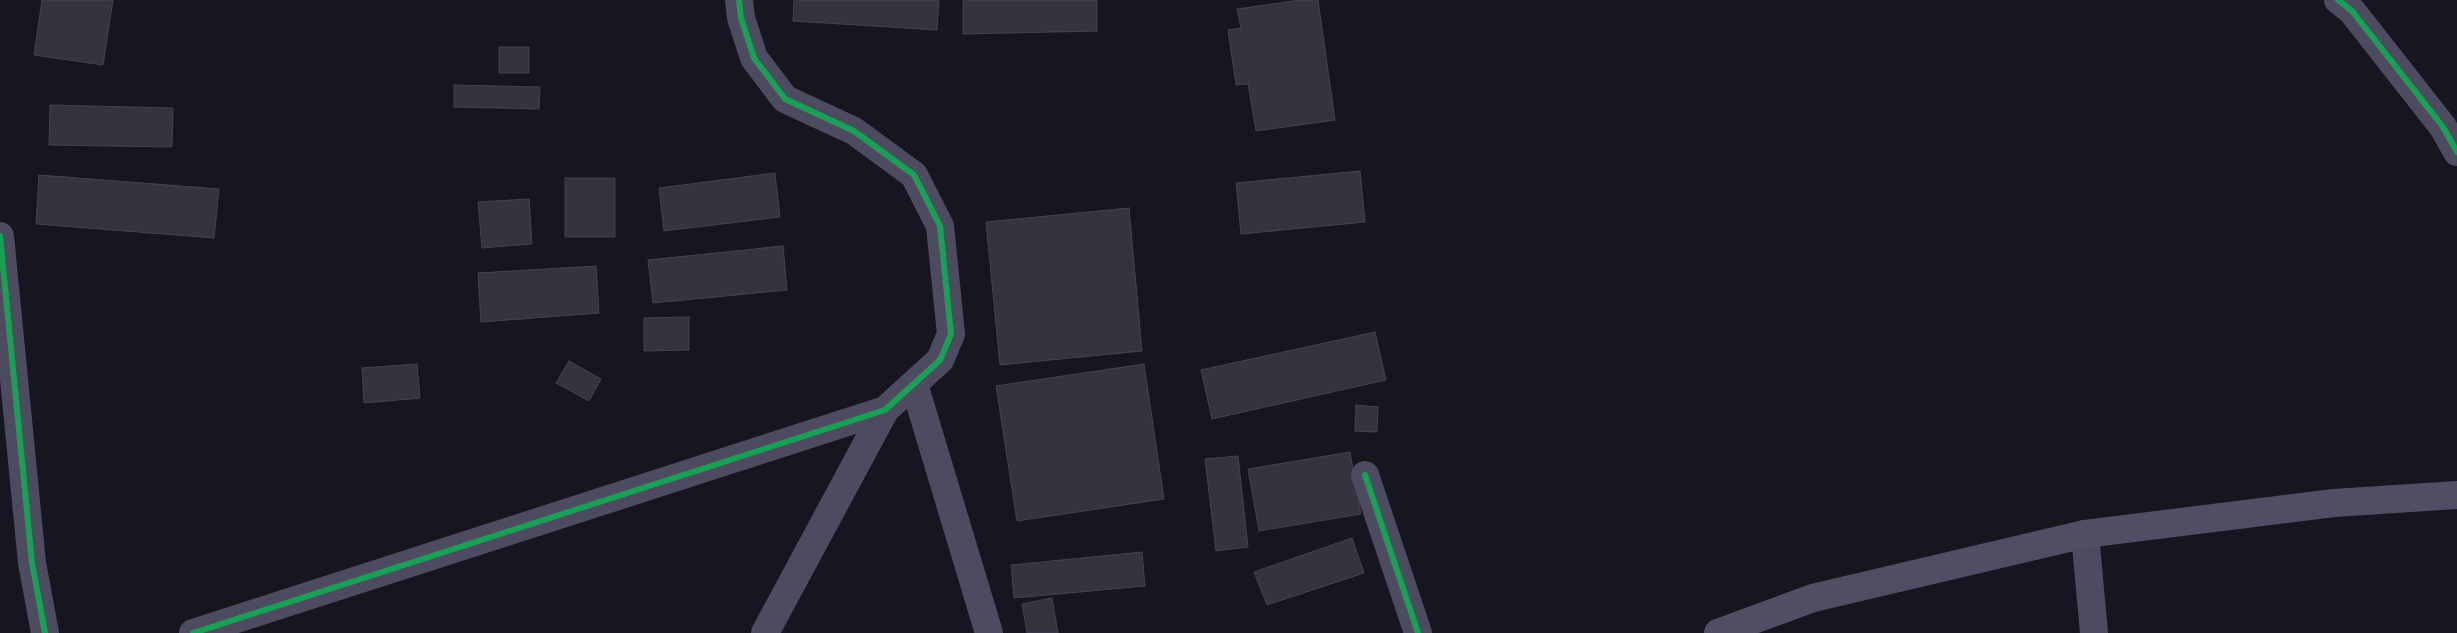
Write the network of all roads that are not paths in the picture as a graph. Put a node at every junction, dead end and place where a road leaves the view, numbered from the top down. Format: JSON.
{"nodes":[{"id":1,"x":739,"y":0,"type":"edge"},
{"id":2,"x":2338,"y":0,"type":"edge"},
{"id":3,"x":2457,"y":152,"type":"edge"},
{"id":4,"x":0,"y":236,"type":"edge"},
{"id":5,"x":914,"y":384,"type":"junction"},
{"id":6,"x":885,"y":410,"type":"junction"},
{"id":7,"x":1364,"y":475,"type":"dead end"},
{"id":8,"x":2457,"y":495,"type":"edge"},
{"id":9,"x":2085,"y":534,"type":"junction"},
{"id":10,"x":45,"y":633,"type":"edge"},
{"id":11,"x":193,"y":633,"type":"edge"},
{"id":12,"x":765,"y":633,"type":"edge"},
{"id":13,"x":989,"y":633,"type":"edge"},
{"id":14,"x":1418,"y":633,"type":"edge"},
{"id":15,"x":1718,"y":633,"type":"edge"},
{"id":16,"x":2094,"y":633,"type":"edge"}],
"edges":[{"from":1,"to":5,"type":"street"},
{"from":2,"to":3,"type":"street"},
{"from":4,"to":10,"type":"street"},
{"from":5,"to":6,"type":"street"},
{"from":5,"to":13,"type":"street"},
{"from":6,"to":11,"type":"street"},
{"from":6,"to":12,"type":"street"},
{"from":7,"to":14,"type":"street"},
{"from":8,"to":9,"type":"main road"},
{"from":9,"to":15,"type":"main road"},
{"from":9,"to":16,"type":"street"}]}
